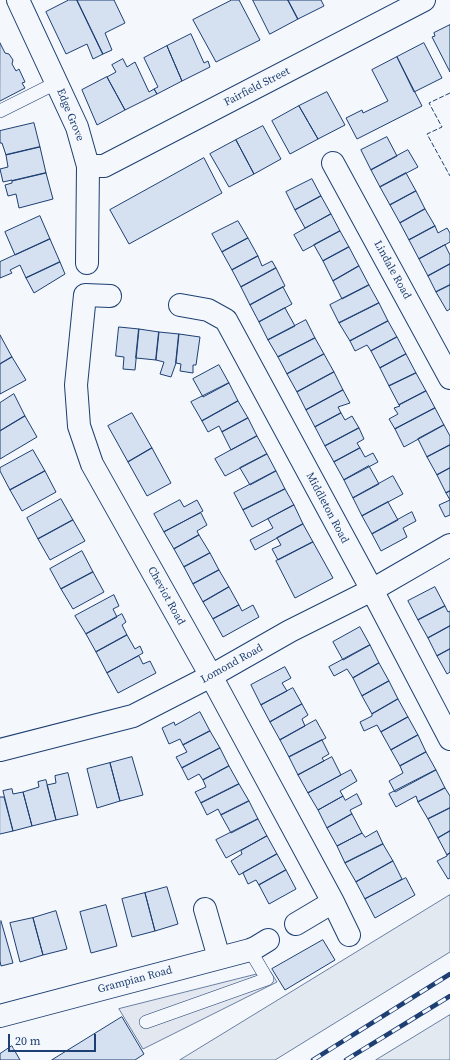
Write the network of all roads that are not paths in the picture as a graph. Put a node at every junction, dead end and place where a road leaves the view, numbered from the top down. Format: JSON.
{"nodes":[{"id":1,"x":18,"y":0,"type":"edge"},
{"id":2,"x":424,"y":0,"type":"edge"},
{"id":3,"x":56,"y":83,"type":"junction"},
{"id":4,"x":0,"y":111,"type":"edge"},
{"id":5,"x":333,"y":163,"type":"dead end"},
{"id":6,"x":88,"y":166,"type":"junction"},
{"id":7,"x":87,"y":263,"type":"dead end"},
{"id":8,"x":110,"y":296,"type":"dead end"},
{"id":9,"x":180,"y":305,"type":"dead end"},
{"id":10,"x":450,"y":378,"type":"edge"},
{"id":11,"x":450,"y":545,"type":"edge"},
{"id":12,"x":372,"y":590,"type":"junction"},
{"id":13,"x":211,"y":676,"type":"junction"},
{"id":14,"x":450,"y":739,"type":"edge"},
{"id":15,"x":0,"y":750,"type":"edge"},
{"id":16,"x":333,"y":902,"type":"junction"},
{"id":17,"x":205,"y":909,"type":"dead end"},
{"id":18,"x":296,"y":924,"type":"dead end"},
{"id":19,"x":349,"y":935,"type":"dead end"},
{"id":20,"x":259,"y":945,"type":"joint"},
{"id":21,"x":220,"y":958,"type":"junction"},
{"id":22,"x":0,"y":1016,"type":"edge"},
{"id":23,"x":146,"y":1022,"type":"dead end"}],
"edges":[{"from":1,"to":3,"type":"street","name":"Edge Grove"},
{"from":2,"to":6,"type":"street","name":"Fairfield Street"},
{"from":3,"to":4,"type":"lane"},
{"from":3,"to":6,"type":"street","name":"Edge Grove"},
{"from":5,"to":10,"type":"street","name":"Lindale Road"},
{"from":6,"to":7,"type":"street","name":"Edge Grove"},
{"from":8,"to":13,"type":"street","name":"Cheviot Road"},
{"from":9,"to":12,"type":"street","name":"Middleton Road"},
{"from":11,"to":12,"type":"street","name":"Lomond Road"},
{"from":12,"to":13,"type":"street","name":"Lomond Road"},
{"from":12,"to":14,"type":"street","name":"Middleton Road"},
{"from":13,"to":15,"type":"street","name":"Lomond Road"},
{"from":13,"to":16,"type":"street","name":"Cheviot Road"},
{"from":16,"to":18,"type":"street"},
{"from":16,"to":19,"type":"street","name":"Cheviot Road"},
{"from":17,"to":21,"type":"street"},
{"from":20,"to":21,"type":"street","name":"Grampian Road"},
{"from":20,"to":23,"type":"lane"},
{"from":21,"to":22,"type":"street","name":"Grampian Road"}]}
